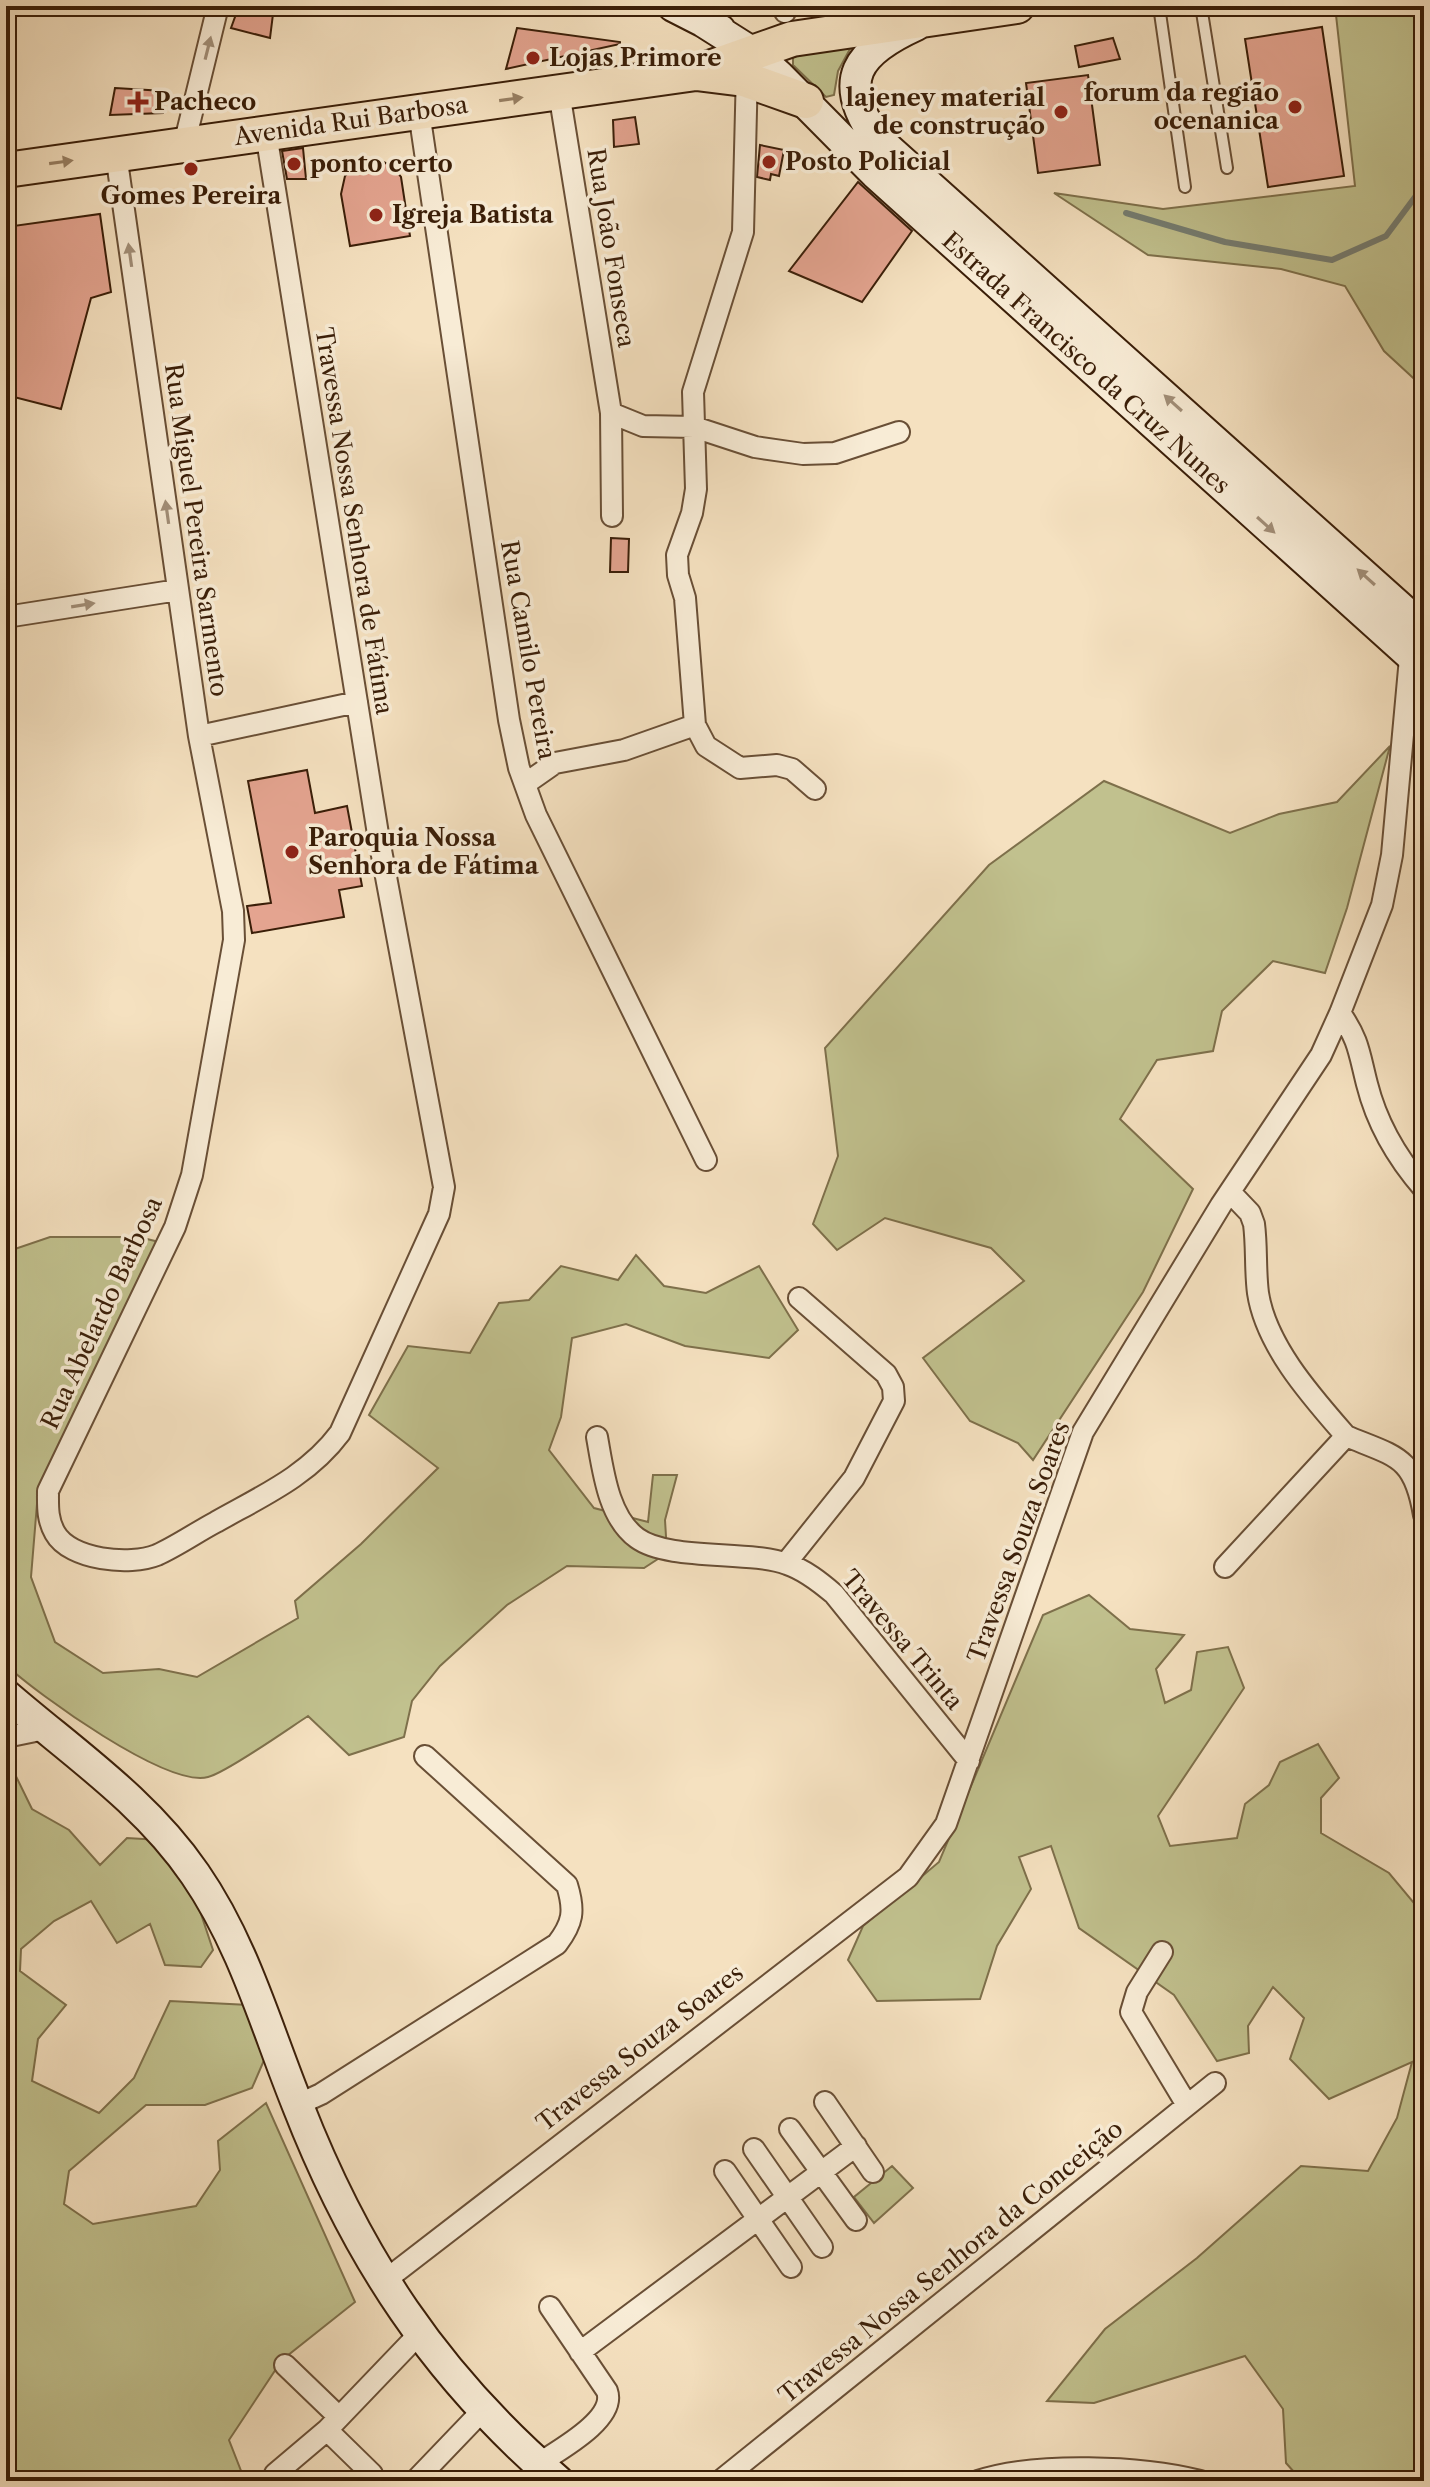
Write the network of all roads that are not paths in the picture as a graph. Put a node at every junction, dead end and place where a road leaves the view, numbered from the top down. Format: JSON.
{"nodes":[{"id":1,"x":218,"y":6,"type":"edge"},
{"id":2,"x":673,"y":6,"type":"edge"},
{"id":3,"x":1017,"y":6,"type":"edge"},
{"id":4,"x":1159,"y":6,"type":"edge"},
{"id":5,"x":1201,"y":6,"type":"edge"},
{"id":6,"x":788,"y":19,"type":"edge"},
{"id":7,"x":928,"y":19,"type":"junction"},
{"id":8,"x":704,"y":22,"type":"junction"},
{"id":9,"x":748,"y":66,"type":"junction"},
{"id":10,"x":559,"y":92,"type":"junction"},
{"id":11,"x":806,"y":101,"type":"joint"},
{"id":12,"x":419,"y":112,"type":"junction"},
{"id":13,"x":266,"y":133,"type":"junction"},
{"id":14,"x":184,"y":145,"type":"junction"},
{"id":15,"x":116,"y":154,"type":"junction"},
{"id":16,"x":1227,"y":168,"type":"dead end"},
{"id":17,"x":6,"y":170,"type":"edge"},
{"id":18,"x":1185,"y":187,"type":"dead end"},
{"id":19,"x":611,"y":413,"type":"junction"},
{"id":20,"x":694,"y":427,"type":"junction"},
{"id":21,"x":899,"y":432,"type":"dead end"},
{"id":22,"x":612,"y":516,"type":"dead end"},
{"id":23,"x":178,"y":590,"type":"junction"},
{"id":24,"x":6,"y":617,"type":"edge"},
{"id":25,"x":1418,"y":643,"type":"edge"},
{"id":26,"x":357,"y":702,"type":"junction"},
{"id":27,"x":695,"y":725,"type":"junction"},
{"id":28,"x":199,"y":736,"type":"junction"},
{"id":29,"x":525,"y":784,"type":"junction"},
{"id":30,"x":815,"y":789,"type":"dead end"},
{"id":31,"x":233,"y":911,"type":"joint"},
{"id":32,"x":395,"y":917,"type":"joint"},
{"id":33,"x":1340,"y":1013,"type":"junction"},
{"id":34,"x":706,"y":1160,"type":"dead end"},
{"id":35,"x":1424,"y":1189,"type":"edge"},
{"id":36,"x":1230,"y":1192,"type":"junction"},
{"id":37,"x":799,"y":1298,"type":"dead end"},
{"id":38,"x":1346,"y":1436,"type":"junction"},
{"id":39,"x":597,"y":1437,"type":"dead end"},
{"id":40,"x":1424,"y":1515,"type":"edge"},
{"id":41,"x":786,"y":1563,"type":"junction"},
{"id":42,"x":1225,"y":1567,"type":"dead end"},
{"id":43,"x":6,"y":1695,"type":"edge"},
{"id":44,"x":18,"y":1731,"type":"edge"},
{"id":45,"x":425,"y":1756,"type":"dead end"},
{"id":46,"x":969,"y":1761,"type":"junction"},
{"id":47,"x":1162,"y":1952,"type":"dead end"},
{"id":48,"x":1215,"y":2083,"type":"dead end"},
{"id":49,"x":825,"y":2102,"type":"dead end"},
{"id":50,"x":297,"y":2105,"type":"junction"},
{"id":51,"x":1187,"y":2105,"type":"junction"},
{"id":52,"x":790,"y":2129,"type":"dead end"},
{"id":53,"x":856,"y":2146,"type":"junction"},
{"id":54,"x":754,"y":2149,"type":"dead end"},
{"id":55,"x":725,"y":2171,"type":"dead end"},
{"id":56,"x":822,"y":2171,"type":"junction"},
{"id":57,"x":873,"y":2172,"type":"dead end"},
{"id":58,"x":788,"y":2197,"type":"junction"},
{"id":59,"x":758,"y":2219,"type":"junction"},
{"id":60,"x":856,"y":2220,"type":"dead end"},
{"id":61,"x":822,"y":2247,"type":"dead end"},
{"id":62,"x":791,"y":2267,"type":"dead end"},
{"id":63,"x":383,"y":2282,"type":"junction"},
{"id":64,"x":550,"y":2307,"type":"dead end"},
{"id":65,"x":419,"y":2334,"type":"junction"},
{"id":66,"x":580,"y":2352,"type":"junction"},
{"id":67,"x":285,"y":2365,"type":"dead end"},
{"id":68,"x":484,"y":2409,"type":"junction"},
{"id":69,"x":333,"y":2423,"type":"junction"},
{"id":70,"x":548,"y":2472,"type":"edge"},
{"id":71,"x":372,"y":2474,"type":"dead end"},
{"id":72,"x":272,"y":2481,"type":"edge"},
{"id":73,"x":415,"y":2481,"type":"edge"},
{"id":74,"x":720,"y":2481,"type":"edge"},
{"id":75,"x":978,"y":2481,"type":"edge"},
{"id":76,"x":1200,"y":2481,"type":"edge"}],
"edges":[{"from":14,"to":1,"type":"street","one_way":true},
{"from":2,"to":8,"type":"main road"},
{"from":3,"to":7,"type":"main road","name":"Avenida Rui Barbosa"},
{"from":4,"to":18,"type":"lane"},
{"from":5,"to":16,"type":"lane"},
{"from":6,"to":7,"type":"main road","name":"Avenida Rui Barbosa"},
{"from":6,"to":8,"type":"main road"},
{"from":6,"to":9,"type":"main road","name":"Avenida Rui Barbosa"},
{"from":25,"to":7,"type":"main road","name":"Estrada Francisco da Cruz Nunes","one_way":true},
{"from":8,"to":9,"type":"main road"},
{"from":9,"to":10,"type":"main road","name":"Avenida Rui Barbosa"},
{"from":9,"to":11,"type":"main road"},
{"from":9,"to":20,"type":"street"},
{"from":12,"to":10,"type":"main road","name":"Avenida Rui Barbosa","one_way":true},
{"from":10,"to":19,"type":"street","name":"Rua João Fonseca"},
{"from":11,"to":25,"type":"main road","name":"Estrada Francisco da Cruz Nunes","one_way":true},
{"from":12,"to":13,"type":"main road","name":"Avenida Rui Barbosa"},
{"from":12,"to":29,"type":"street","name":"Rua Camilo Pereira"},
{"from":13,"to":14,"type":"main road","name":"Avenida Rui Barbosa"},
{"from":13,"to":26,"type":"street","name":"Travessa Nossa Senhora de Fátima"},
{"from":14,"to":15,"type":"main road","name":"Avenida Rui Barbosa"},
{"from":17,"to":15,"type":"main road","name":"Avenida Rui Barbosa","one_way":true},
{"from":23,"to":15,"type":"street","name":"Rua Miguel Pereira Sarmento","one_way":true},
{"from":19,"to":20,"type":"street"},
{"from":19,"to":22,"type":"street","name":"Rua João Fonseca"},
{"from":20,"to":21,"type":"street"},
{"from":20,"to":27,"type":"street"},
{"from":24,"to":23,"type":"street","one_way":true},
{"from":23,"to":28,"type":"street","name":"Rua Miguel Pereira Sarmento"},
{"from":25,"to":33,"type":"street","name":"Travessa Souza Soares"},
{"from":26,"to":28,"type":"street"},
{"from":26,"to":32,"type":"street","name":"Travessa Nossa Senhora de Fátima"},
{"from":27,"to":29,"type":"street"},
{"from":27,"to":30,"type":"street"},
{"from":28,"to":31,"type":"street","name":"Rua Miguel Pereira Sarmento"},
{"from":29,"to":34,"type":"street","name":"Rua Camilo Pereira"},
{"from":31,"to":32,"type":"street","name":"Rua Abelardo Barbosa"},
{"from":33,"to":35,"type":"street"},
{"from":33,"to":36,"type":"street","name":"Travessa Souza Soares"},
{"from":36,"to":38,"type":"street"},
{"from":36,"to":46,"type":"street","name":"Travessa Souza Soares"},
{"from":37,"to":41,"type":"street"},
{"from":38,"to":40,"type":"street"},
{"from":38,"to":42,"type":"street"},
{"from":39,"to":41,"type":"street"},
{"from":41,"to":46,"type":"street","name":"Travessa Trinta"},
{"from":43,"to":44,"type":"main road"},
{"from":44,"to":50,"type":"main road"},
{"from":45,"to":50,"type":"street"},
{"from":46,"to":63,"type":"street","name":"Travessa Souza Soares"},
{"from":47,"to":51,"type":"street"},
{"from":48,"to":51,"type":"street","name":"Travessa Nossa Senhora da Conceição"},
{"from":49,"to":53,"type":"street"},
{"from":50,"to":63,"type":"main road"},
{"from":51,"to":74,"type":"street","name":"Travessa Nossa Senhora da Conceição"},
{"from":52,"to":56,"type":"street"},
{"from":53,"to":56,"type":"street"},
{"from":53,"to":57,"type":"street"},
{"from":54,"to":58,"type":"street"},
{"from":55,"to":59,"type":"street"},
{"from":56,"to":58,"type":"street"},
{"from":56,"to":60,"type":"street"},
{"from":58,"to":59,"type":"street"},
{"from":58,"to":61,"type":"street"},
{"from":59,"to":62,"type":"street"},
{"from":59,"to":66,"type":"street"},
{"from":63,"to":65,"type":"main road"},
{"from":64,"to":66,"type":"street"},
{"from":65,"to":68,"type":"main road"},
{"from":65,"to":69,"type":"street"},
{"from":66,"to":70,"type":"street"},
{"from":67,"to":69,"type":"street"},
{"from":68,"to":70,"type":"main road"},
{"from":68,"to":73,"type":"street"},
{"from":69,"to":71,"type":"street"},
{"from":69,"to":72,"type":"street"},
{"from":75,"to":76,"type":"street"}]}
